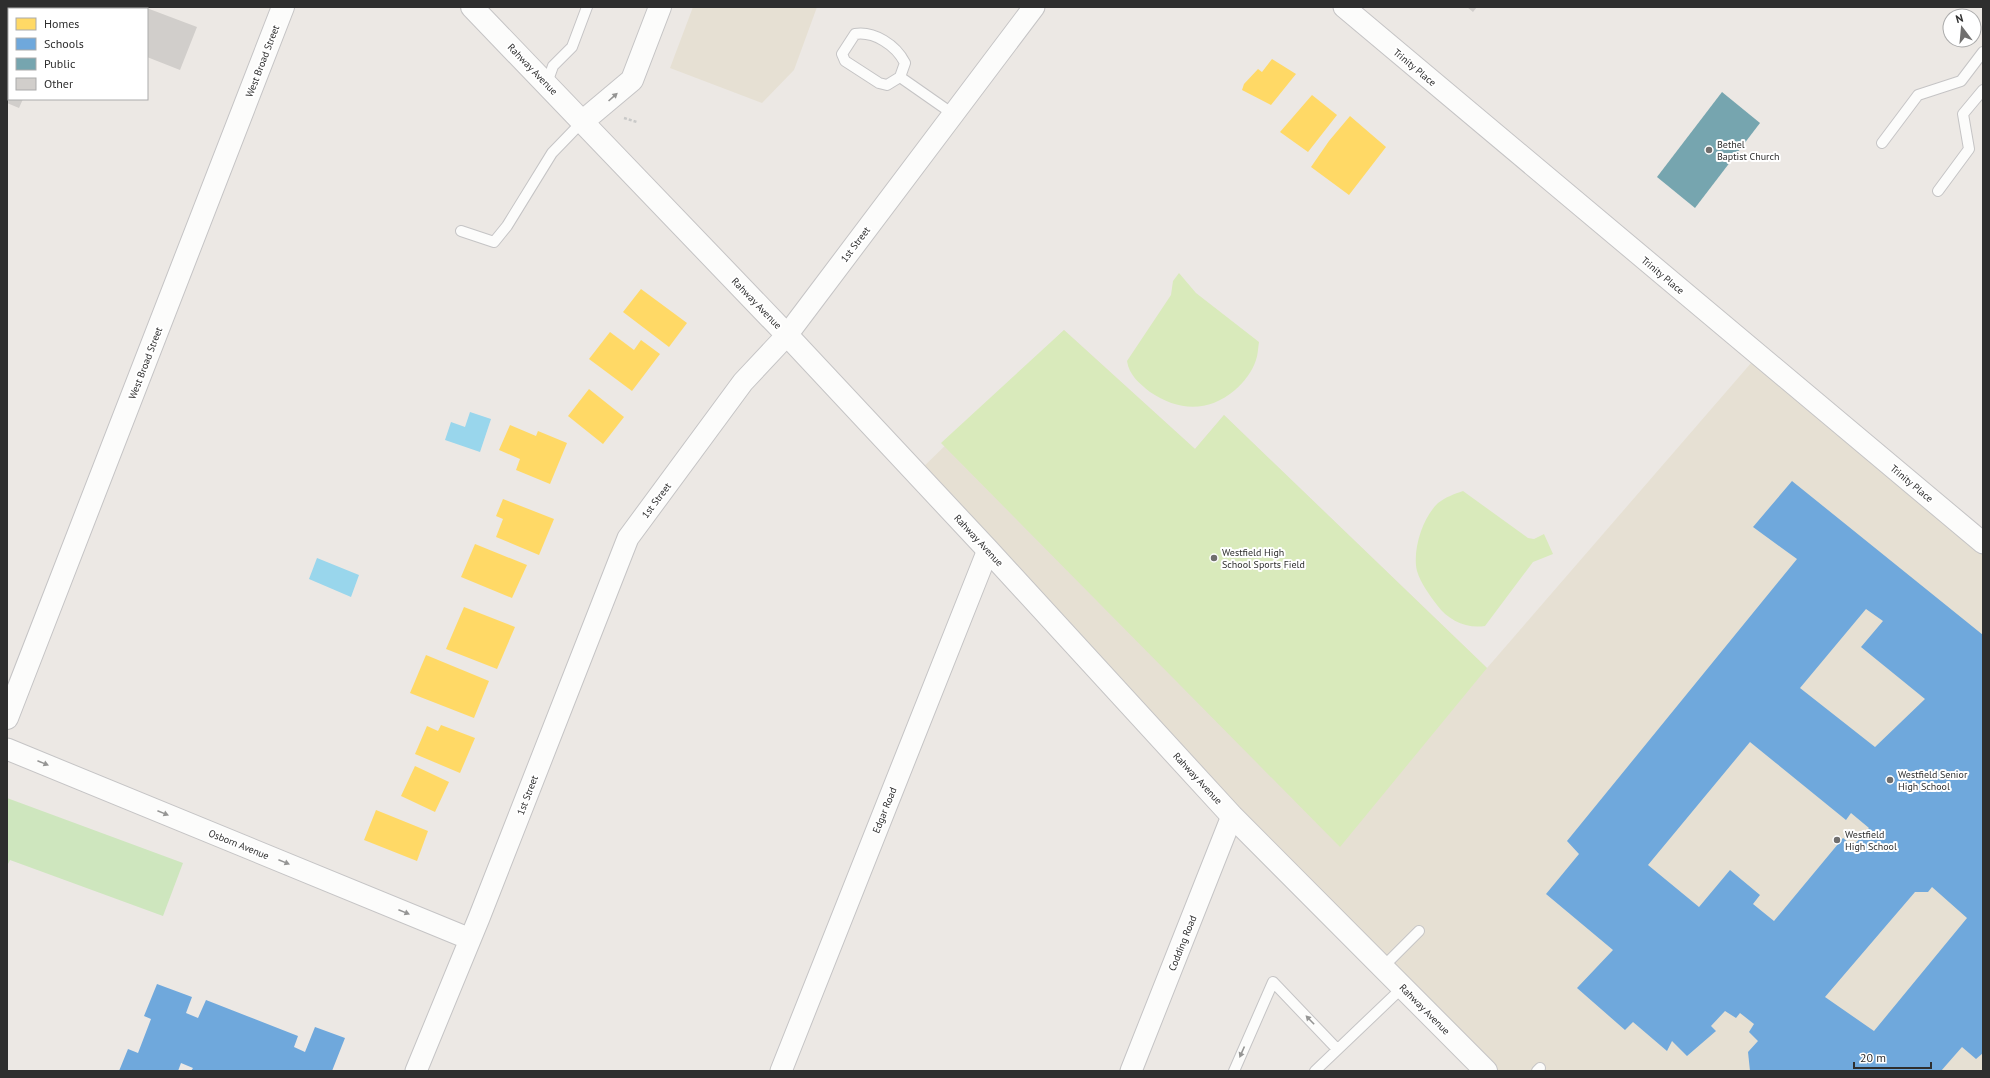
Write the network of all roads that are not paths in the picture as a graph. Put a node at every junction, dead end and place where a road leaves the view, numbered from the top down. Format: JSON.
{"nodes":[{"id":1,"x":283,"y":7,"type":"edge"},
{"id":2,"x":472,"y":7,"type":"edge"},
{"id":3,"x":587,"y":7,"type":"edge"},
{"id":4,"x":660,"y":7,"type":"edge"},
{"id":5,"x":1034,"y":7,"type":"edge"},
{"id":6,"x":1344,"y":7,"type":"edge"},
{"id":7,"x":1983,"y":52,"type":"edge"},
{"id":8,"x":900,"y":77,"type":"junction"},
{"id":9,"x":547,"y":84,"type":"junction"},
{"id":10,"x":1983,"y":90,"type":"edge"},
{"id":11,"x":953,"y":114,"type":"junction"},
{"id":12,"x":582,"y":122,"type":"junction"},
{"id":13,"x":1882,"y":142,"type":"dead end"},
{"id":14,"x":1938,"y":191,"type":"dead end"},
{"id":15,"x":461,"y":231,"type":"dead end"},
{"id":16,"x":787,"y":335,"type":"junction"},
{"id":17,"x":1983,"y":542,"type":"edge"},
{"id":18,"x":988,"y":550,"type":"junction"},
{"id":19,"x":7,"y":718,"type":"edge"},
{"id":20,"x":7,"y":749,"type":"edge"},
{"id":21,"x":1232,"y":816,"type":"junction"},
{"id":22,"x":1419,"y":931,"type":"dead end"},
{"id":23,"x":470,"y":939,"type":"junction"},
{"id":24,"x":1383,"y":967,"type":"junction"},
{"id":25,"x":1403,"y":987,"type":"junction"},
{"id":26,"x":1337,"y":1049,"type":"junction"},
{"id":27,"x":416,"y":1071,"type":"edge"},
{"id":28,"x":781,"y":1071,"type":"edge"},
{"id":29,"x":1131,"y":1071,"type":"edge"},
{"id":30,"x":1234,"y":1071,"type":"edge"},
{"id":31,"x":1315,"y":1071,"type":"edge"},
{"id":32,"x":1486,"y":1071,"type":"edge"}],
"edges":[{"from":1,"to":19,"type":"street","name":"West Broad Street"},
{"from":2,"to":9,"type":"street","name":"Rahway Avenue"},
{"from":3,"to":9,"type":"lane"},
{"from":12,"to":4,"type":"street","one_way":true},
{"from":5,"to":11,"type":"street","name":"1st Street"},
{"from":6,"to":17,"type":"street","name":"Trinity Place"},
{"from":7,"to":13,"type":"lane"},
{"from":8,"to":8,"type":"lane"},
{"from":8,"to":11,"type":"lane"},
{"from":9,"to":12,"type":"street","name":"Rahway Avenue"},
{"from":10,"to":14,"type":"lane"},
{"from":11,"to":16,"type":"street","name":"1st Street"},
{"from":12,"to":15,"type":"lane"},
{"from":12,"to":16,"type":"street","name":"Rahway Avenue"},
{"from":16,"to":18,"type":"street","name":"Rahway Avenue"},
{"from":16,"to":23,"type":"street","name":"1st Street"},
{"from":18,"to":21,"type":"street","name":"Rahway Avenue"},
{"from":18,"to":28,"type":"street","name":"Edgar Road"},
{"from":20,"to":23,"type":"street","name":"Osborn Avenue","one_way":true},
{"from":21,"to":24,"type":"street","name":"Rahway Avenue"},
{"from":21,"to":29,"type":"street","name":"Codding Road"},
{"from":22,"to":24,"type":"lane"},
{"from":23,"to":27,"type":"street","name":"1st Street"},
{"from":24,"to":25,"type":"street","name":"Rahway Avenue"},
{"from":25,"to":26,"type":"lane"},
{"from":25,"to":32,"type":"street","name":"Rahway Avenue"},
{"from":26,"to":30,"type":"lane","one_way":true},
{"from":26,"to":31,"type":"lane"}]}
